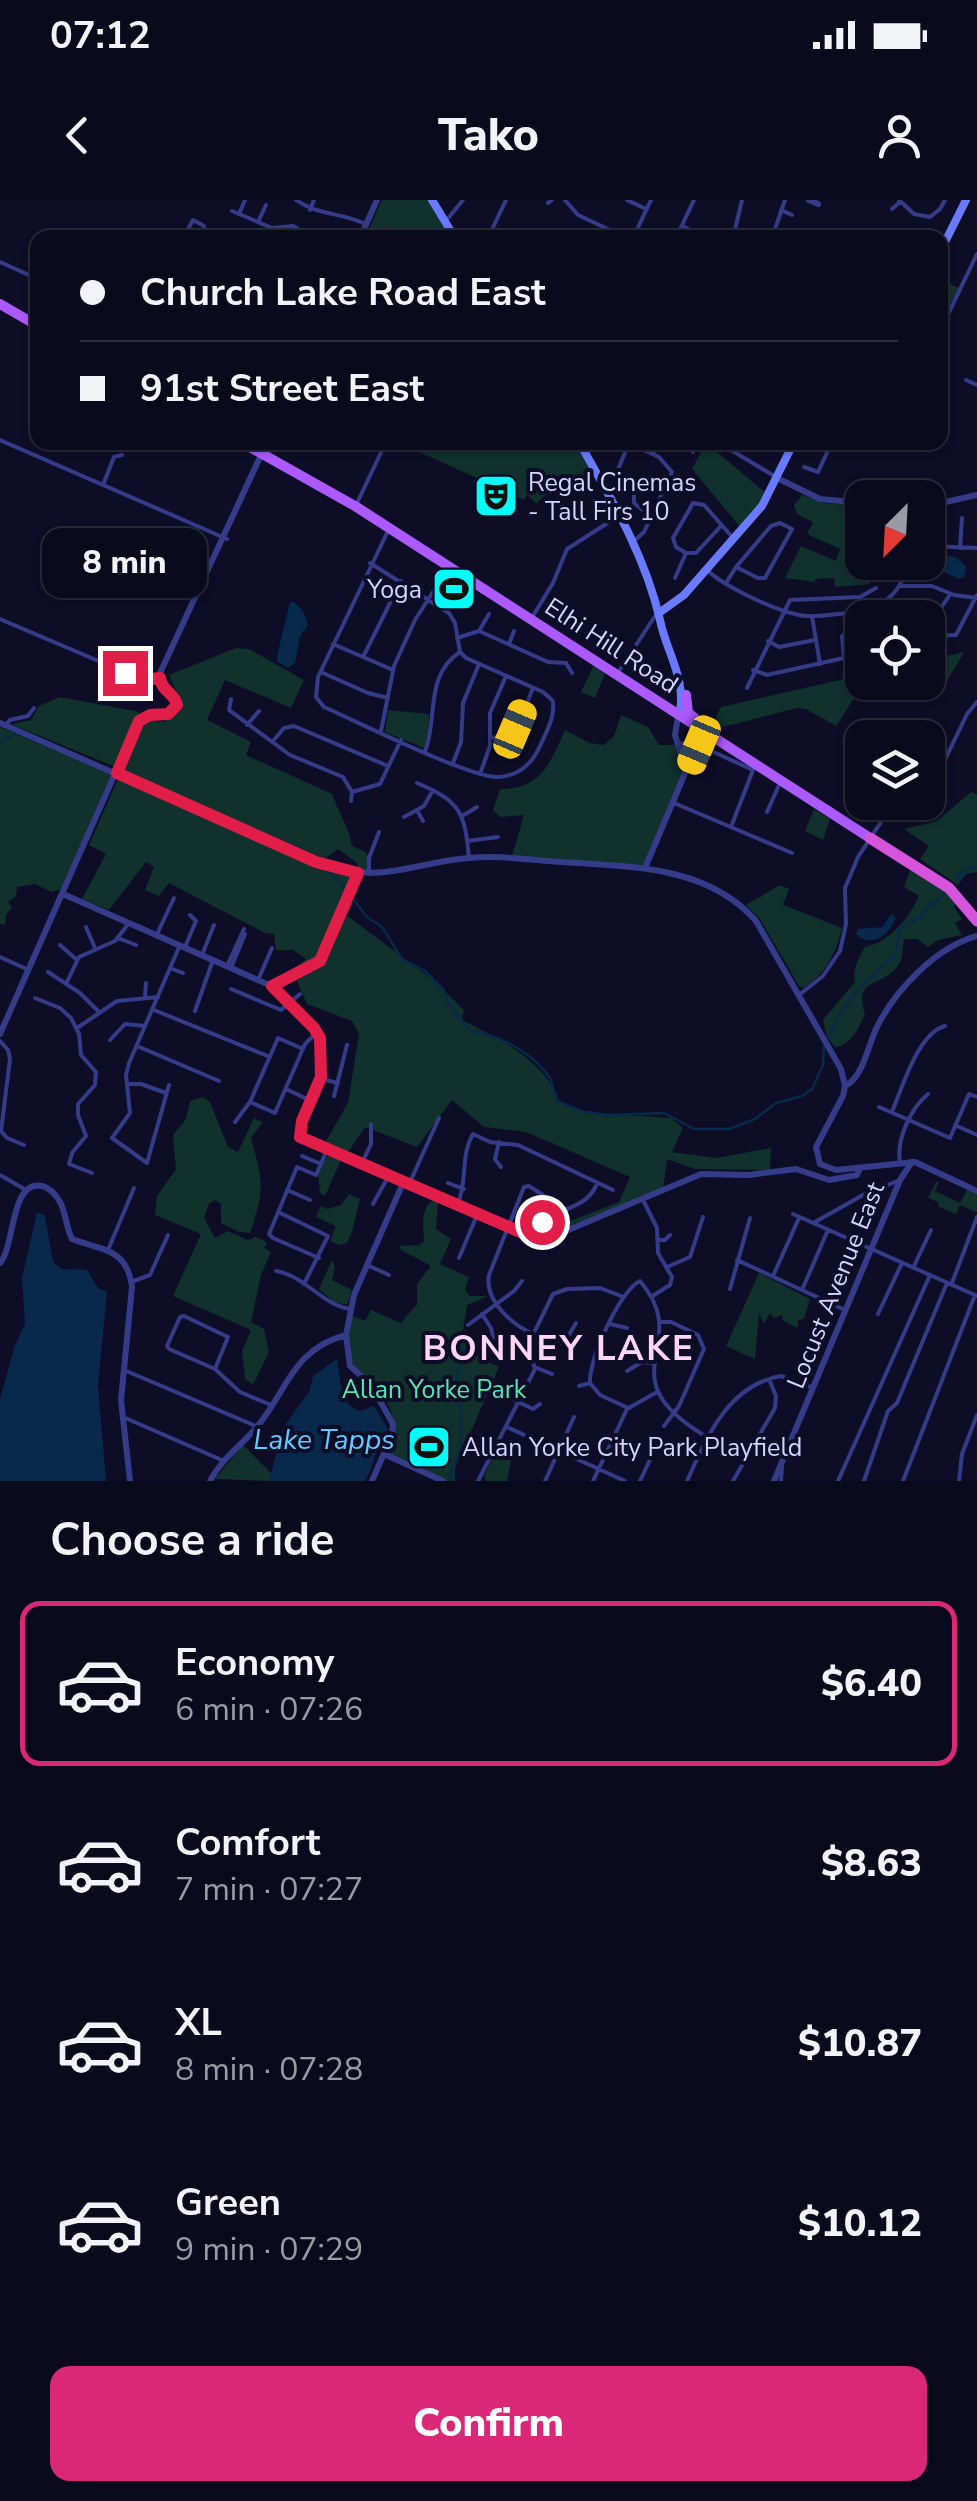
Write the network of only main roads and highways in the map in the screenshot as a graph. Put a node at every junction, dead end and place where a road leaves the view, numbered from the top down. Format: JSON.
{"nodes":[{"id":1,"x":432,"y":200,"type":"edge"},
{"id":2,"x":966,"y":200,"type":"edge"},
{"id":3,"x":450,"y":230,"type":"edge"},
{"id":4,"x":948,"y":236,"type":"edge"},
{"id":5,"x":0,"y":306,"type":"edge"},
{"id":6,"x":30,"y":323,"type":"edge"},
{"id":7,"x":266,"y":450,"type":"edge"},
{"id":8,"x":266,"y":450,"type":"edge"},
{"id":9,"x":584,"y":450,"type":"edge"},
{"id":10,"x":790,"y":450,"type":"edge"},
{"id":11,"x":450,"y":565,"type":"junction"},
{"id":12,"x":673,"y":605,"type":"junction"},
{"id":13,"x":659,"y":613,"type":"junction"},
{"id":14,"x":533,"y":618,"type":"junction"},
{"id":15,"x":666,"y":625,"type":"junction"},
{"id":16,"x":682,"y":705,"type":"junction"},
{"id":17,"x":782,"y":779,"type":"junction"},
{"id":18,"x":871,"y":836,"type":"joint"},
{"id":19,"x":977,"y":918,"type":"edge"}],
"edges":[{"from":1,"to":3,"type":"main road"},
{"from":2,"to":4,"type":"main road"},
{"from":5,"to":6,"type":"main road"},
{"from":7,"to":11,"type":"main road","name":"Elhi Hill Road"},
{"from":8,"to":11,"type":"main road","name":"Elhi Hill Road"},
{"from":9,"to":13,"type":"main road"},
{"from":10,"to":12,"type":"main road"},
{"from":11,"to":14,"type":"main road","name":"Elhi Hill Road"},
{"from":12,"to":13,"type":"main road"},
{"from":12,"to":15,"type":"main road"},
{"from":13,"to":15,"type":"main road"},
{"from":13,"to":16,"type":"main road"},
{"from":14,"to":16,"type":"main road","name":"Elhi Hill Road"},
{"from":14,"to":16,"type":"main road","name":"Elhi Hill Road"},
{"from":15,"to":16,"type":"main road"},
{"from":16,"to":17,"type":"main road","name":"Elhi Hill Road"},
{"from":16,"to":17,"type":"main road","name":"Elhi Hill Road"},
{"from":17,"to":18,"type":"main road","name":"Elhi Hill Road"},
{"from":18,"to":19,"type":"highway","name":"Elhi Hill Road"}]}
